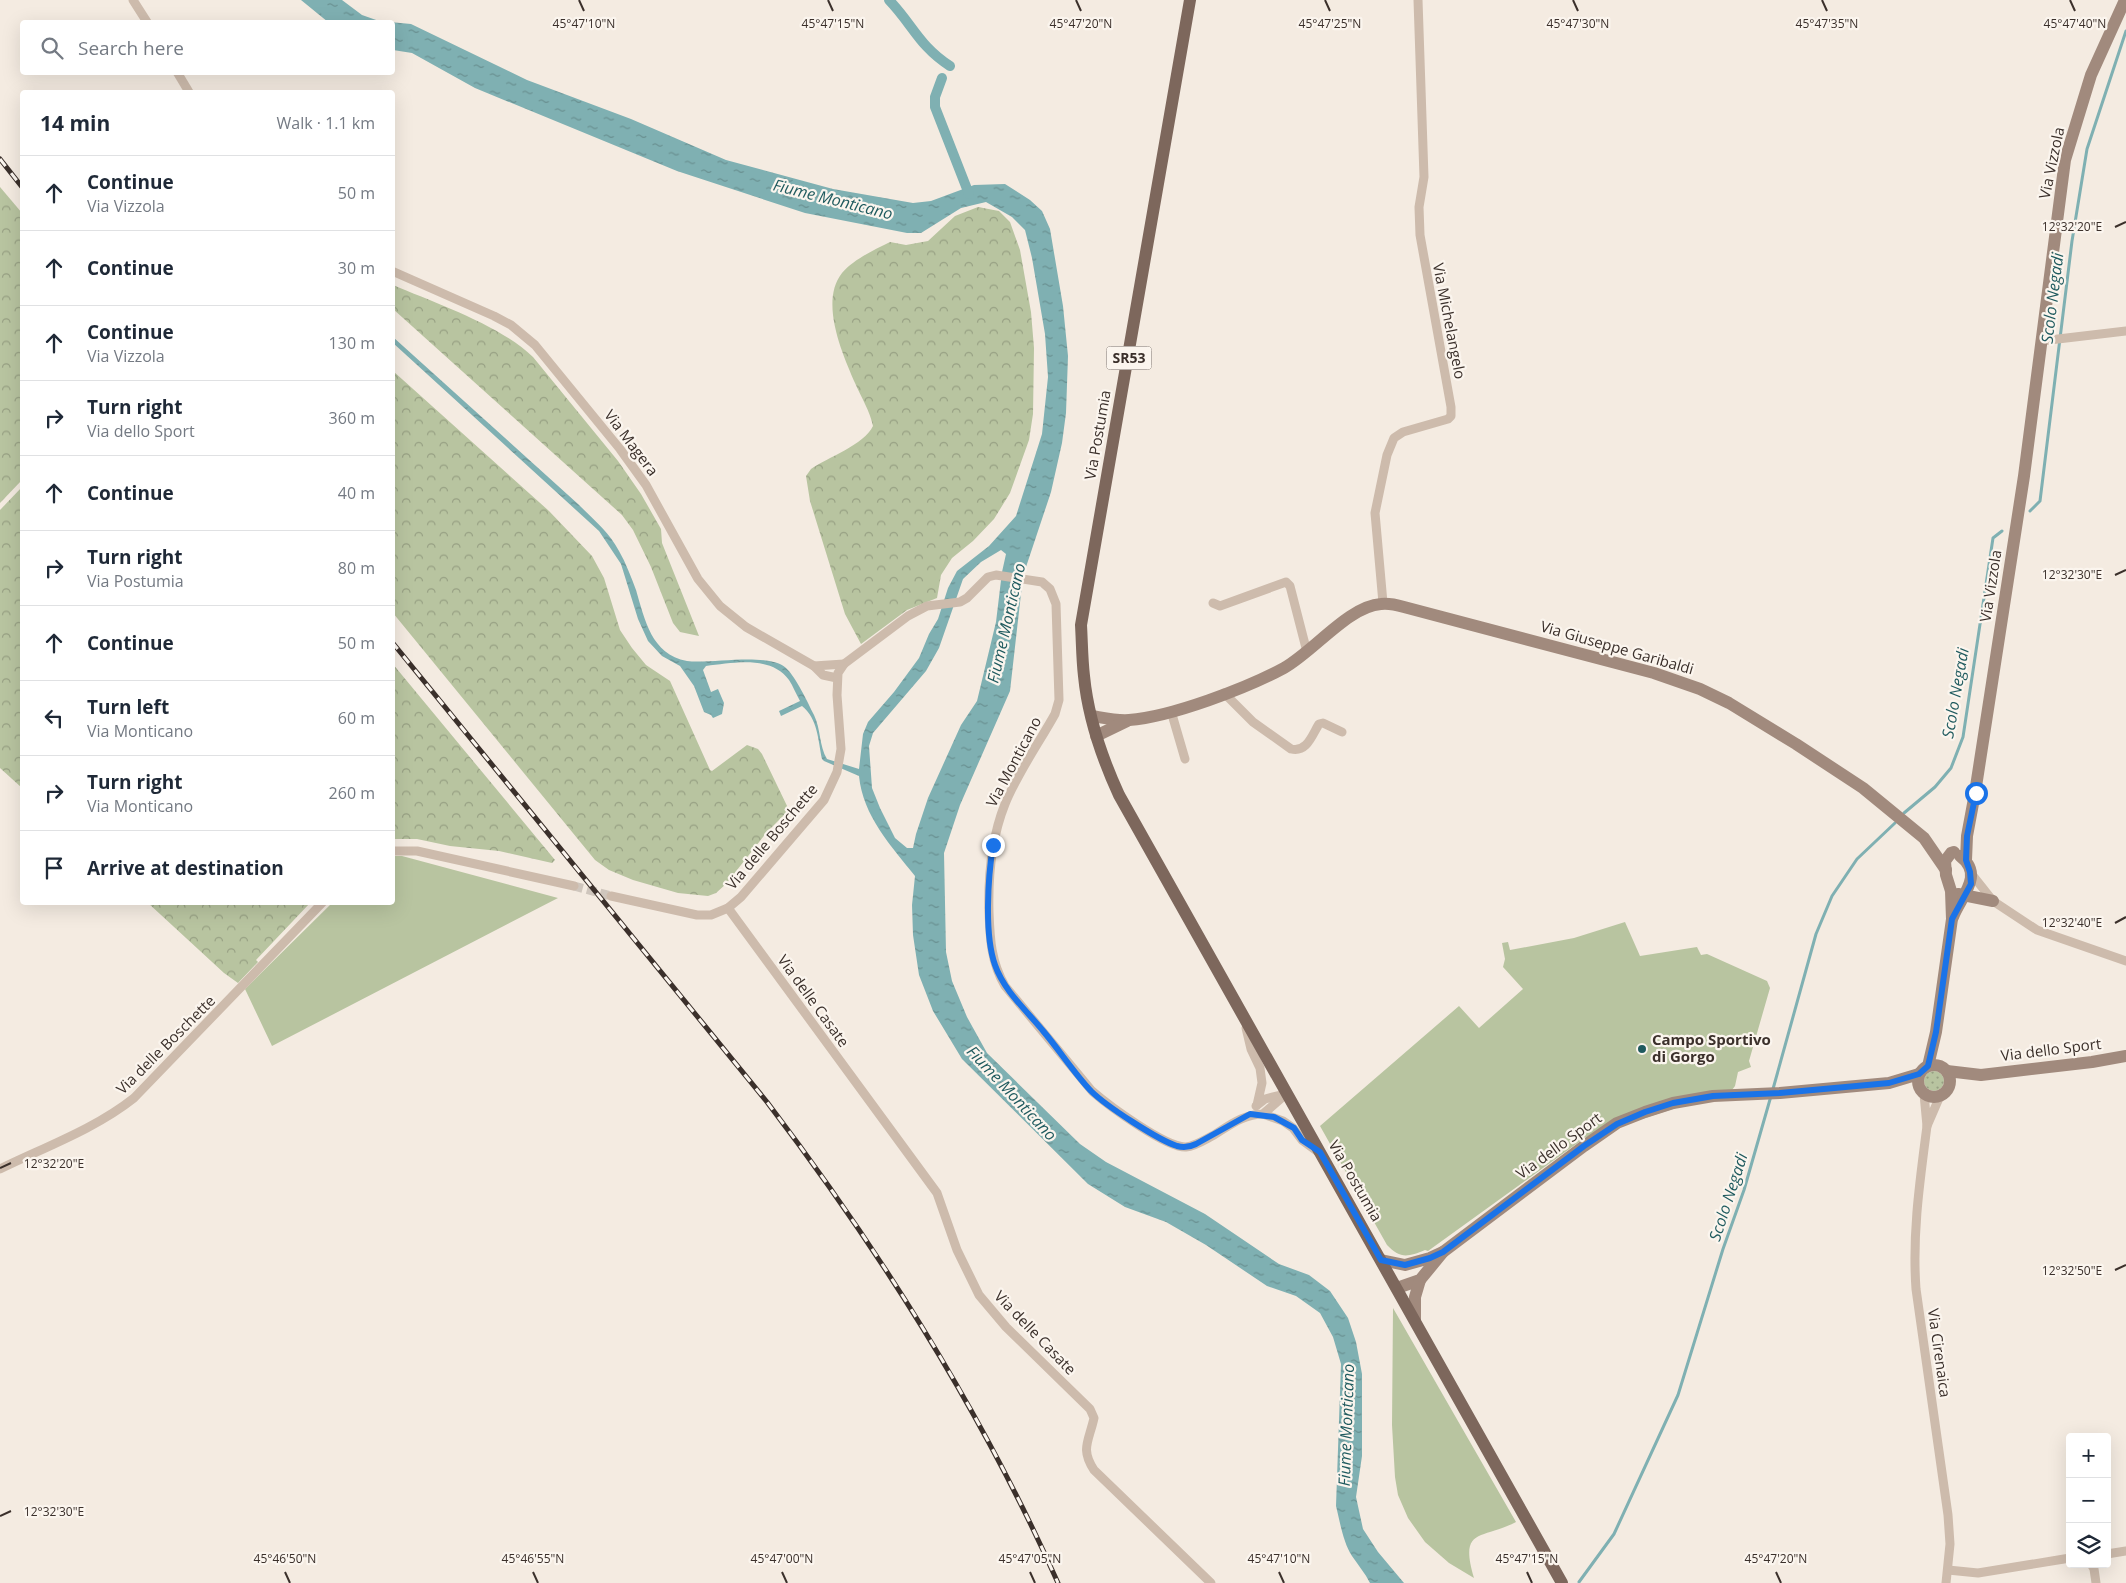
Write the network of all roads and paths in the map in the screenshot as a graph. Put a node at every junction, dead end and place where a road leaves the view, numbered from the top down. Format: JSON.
{"nodes":[{"id":1,"x":133,"y":0,"type":"edge"},
{"id":2,"x":1190,"y":0,"type":"edge"},
{"id":3,"x":1418,"y":0,"type":"edge"},
{"id":4,"x":2124,"y":0,"type":"edge"},
{"id":5,"x":146,"y":20,"type":"edge"},
{"id":6,"x":179,"y":75,"type":"edge"},
{"id":7,"x":188,"y":90,"type":"edge"},
{"id":8,"x":395,"y":272,"type":"edge"},
{"id":9,"x":2126,"y":331,"type":"edge"},
{"id":10,"x":2046,"y":340,"type":"junction"},
{"id":11,"x":1383,"y":603,"type":"junction"},
{"id":12,"x":1213,"y":604,"type":"dead end"},
{"id":13,"x":1306,"y":652,"type":"junction"},
{"id":14,"x":844,"y":664,"type":"junction"},
{"id":15,"x":814,"y":666,"type":"junction"},
{"id":16,"x":823,"y":675,"type":"junction"},
{"id":17,"x":836,"y":678,"type":"junction"},
{"id":18,"x":1224,"y":693,"type":"junction"},
{"id":19,"x":837,"y":695,"type":"junction"},
{"id":20,"x":1171,"y":711,"type":"junction"},
{"id":21,"x":1129,"y":720,"type":"junction"},
{"id":22,"x":1094,"y":727,"type":"junction"},
{"id":23,"x":1342,"y":732,"type":"dead end"},
{"id":24,"x":1185,"y":759,"type":"dead end"},
{"id":25,"x":1967,"y":836,"type":"junction"},
{"id":26,"x":1924,"y":838,"type":"junction"},
{"id":27,"x":395,"y":851,"type":"edge"},
{"id":28,"x":1952,"y":852,"type":"junction"},
{"id":29,"x":1968,"y":866,"type":"junction"},
{"id":30,"x":1946,"y":870,"type":"junction"},
{"id":31,"x":574,"y":886,"type":"tunnel mouth"},
{"id":32,"x":1957,"y":893,"type":"junction"},
{"id":33,"x":612,"y":896,"type":"tunnel mouth"},
{"id":34,"x":1993,"y":900,"type":"junction"},
{"id":35,"x":320,"y":905,"type":"edge"},
{"id":36,"x":728,"y":908,"type":"junction"},
{"id":37,"x":2126,"y":962,"type":"edge"},
{"id":38,"x":1245,"y":1020,"type":"junction"},
{"id":39,"x":1936,"y":1032,"type":"junction"},
{"id":40,"x":2126,"y":1056,"type":"edge"},
{"id":41,"x":1944,"y":1069,"type":"junction"},
{"id":42,"x":1923,"y":1070,"type":"junction"},
{"id":43,"x":1980,"y":1075,"type":"junction"},
{"id":44,"x":1889,"y":1083,"type":"junction"},
{"id":45,"x":1922,"y":1092,"type":"junction"},
{"id":46,"x":1944,"y":1092,"type":"junction"},
{"id":47,"x":1286,"y":1094,"type":"junction"},
{"id":48,"x":1257,"y":1105,"type":"junction"},
{"id":49,"x":1250,"y":1114,"type":"junction"},
{"id":50,"x":1263,"y":1114,"type":"junction"},
{"id":51,"x":1927,"y":1126,"type":"junction"},
{"id":52,"x":1320,"y":1152,"type":"junction"},
{"id":53,"x":0,"y":1169,"type":"edge"},
{"id":54,"x":1443,"y":1252,"type":"junction"},
{"id":55,"x":1381,"y":1260,"type":"junction"},
{"id":56,"x":1420,"y":1261,"type":"junction"},
{"id":57,"x":1420,"y":1280,"type":"junction"},
{"id":58,"x":1396,"y":1286,"type":"junction"},
{"id":59,"x":1415,"y":1320,"type":"junction"},
{"id":60,"x":2126,"y":1551,"type":"edge"},
{"id":61,"x":2111,"y":1553,"type":"edge"},
{"id":62,"x":2066,"y":1559,"type":"edge"},
{"id":63,"x":2093,"y":1568,"type":"edge"},
{"id":64,"x":1948,"y":1570,"type":"junction"},
{"id":65,"x":1211,"y":1583,"type":"edge"},
{"id":66,"x":1562,"y":1583,"type":"edge"},
{"id":67,"x":1946,"y":1583,"type":"edge"},
{"id":68,"x":2096,"y":1583,"type":"edge"}],
"edges":[{"from":1,"to":5,"type":"street"},
{"from":2,"to":22,"type":"main road","name":"Via Postumia","number":"SR53"},
{"from":3,"to":11,"type":"street","name":"Via Michelangelo"},
{"from":4,"to":10,"type":"street","name":"Via Vizzola"},
{"from":6,"to":7,"type":"street"},
{"from":8,"to":15,"type":"street","name":"Via Magera"},
{"from":9,"to":10,"type":"street"},
{"from":10,"to":25,"type":"street","name":"Via Vizzola"},
{"from":11,"to":13,"type":"street","name":"Via Giuseppe Garibaldi"},
{"from":11,"to":26,"type":"street","name":"Via Giuseppe Garibaldi"},
{"from":12,"to":13,"type":"street"},
{"from":13,"to":18,"type":"street","name":"Via Giuseppe Garibaldi"},
{"from":14,"to":15,"type":"street"},
{"from":14,"to":17,"type":"street"},
{"from":14,"to":49,"type":"street","name":"Via Monticano"},
{"from":15,"to":16,"type":"street","name":"Via Magera"},
{"from":16,"to":17,"type":"street"},
{"from":16,"to":19,"type":"street","name":"Via Magera"},
{"from":17,"to":19,"type":"street","name":"Via delle Boschette"},
{"from":18,"to":20,"type":"street","name":"Via Giuseppe Garibaldi"},
{"from":18,"to":23,"type":"street"},
{"from":19,"to":36,"type":"street","name":"Via delle Boschette"},
{"from":20,"to":21,"type":"street","name":"Via Giuseppe Garibaldi"},
{"from":20,"to":24,"type":"street"},
{"from":21,"to":22,"type":"street","name":"Via Giuseppe Garibaldi"},
{"from":21,"to":22,"type":"street","name":"Via Giuseppe Garibaldi"},
{"from":22,"to":38,"type":"main road","name":"Via Postumia","number":"SR53"},
{"from":25,"to":28,"type":"street","name":"Via Vizzola"},
{"from":25,"to":29,"type":"street","name":"Via Vizzola"},
{"from":26,"to":28,"type":"street"},
{"from":26,"to":30,"type":"street"},
{"from":27,"to":31,"type":"street"},
{"from":28,"to":29,"type":"street"},
{"from":28,"to":30,"type":"street"},
{"from":29,"to":32,"type":"street","name":"Via Vizzola"},
{"from":29,"to":34,"type":"street"},
{"from":30,"to":32,"type":"street"},
{"from":32,"to":34,"type":"street"},
{"from":32,"to":39,"type":"street"},
{"from":33,"to":36,"type":"street","name":"Via delle Boschette"},
{"from":34,"to":37,"type":"street"},
{"from":35,"to":53,"type":"street","name":"Via delle Boschette"},
{"from":36,"to":65,"type":"street","name":"Via delle Casate"},
{"from":38,"to":47,"type":"main road","name":"Via Postumia","number":"SR53"},
{"from":38,"to":48,"type":"street"},
{"from":39,"to":41,"type":"street"},
{"from":39,"to":42,"type":"street"},
{"from":40,"to":43,"type":"street","name":"Via dello Sport"},
{"from":41,"to":42,"type":"street"},
{"from":41,"to":43,"type":"street","name":"Via dello Sport"},
{"from":41,"to":46,"type":"street"},
{"from":42,"to":44,"type":"street","name":"Via dello Sport"},
{"from":42,"to":45,"type":"street"},
{"from":43,"to":46,"type":"street","name":"Via dello Sport"},
{"from":44,"to":45,"type":"street","name":"Via dello Sport"},
{"from":44,"to":54,"type":"street","name":"Via dello Sport"},
{"from":45,"to":46,"type":"street"},
{"from":45,"to":51,"type":"street","name":"Via Cirenaica"},
{"from":46,"to":51,"type":"street","name":"Via Cirenaica"},
{"from":47,"to":48,"type":"street"},
{"from":47,"to":50,"type":"street"},
{"from":47,"to":52,"type":"main road","name":"Via Postumia","number":"SR53"},
{"from":48,"to":49,"type":"street"},
{"from":49,"to":50,"type":"street","name":"Via Monticano"},
{"from":50,"to":52,"type":"street"},
{"from":51,"to":64,"type":"street","name":"Via Cirenaica"},
{"from":52,"to":55,"type":"main road","name":"Via Postumia","number":"SR53"},
{"from":54,"to":56,"type":"street"},
{"from":54,"to":57,"type":"street","name":"Via dello Sport"},
{"from":55,"to":56,"type":"street"},
{"from":55,"to":58,"type":"main road","name":"Via Postumia","number":"SR53"},
{"from":56,"to":58,"type":"street"},
{"from":57,"to":58,"type":"street"},
{"from":57,"to":59,"type":"street"},
{"from":58,"to":59,"type":"main road","name":"Via Postumia","number":"SR53"},
{"from":59,"to":66,"type":"main road","name":"Via Postumia","number":"SR53"},
{"from":60,"to":61,"type":"street"},
{"from":62,"to":64,"type":"street"},
{"from":63,"to":68,"type":"street"},
{"from":64,"to":67,"type":"street","name":"Via Cirenaica"}]}
